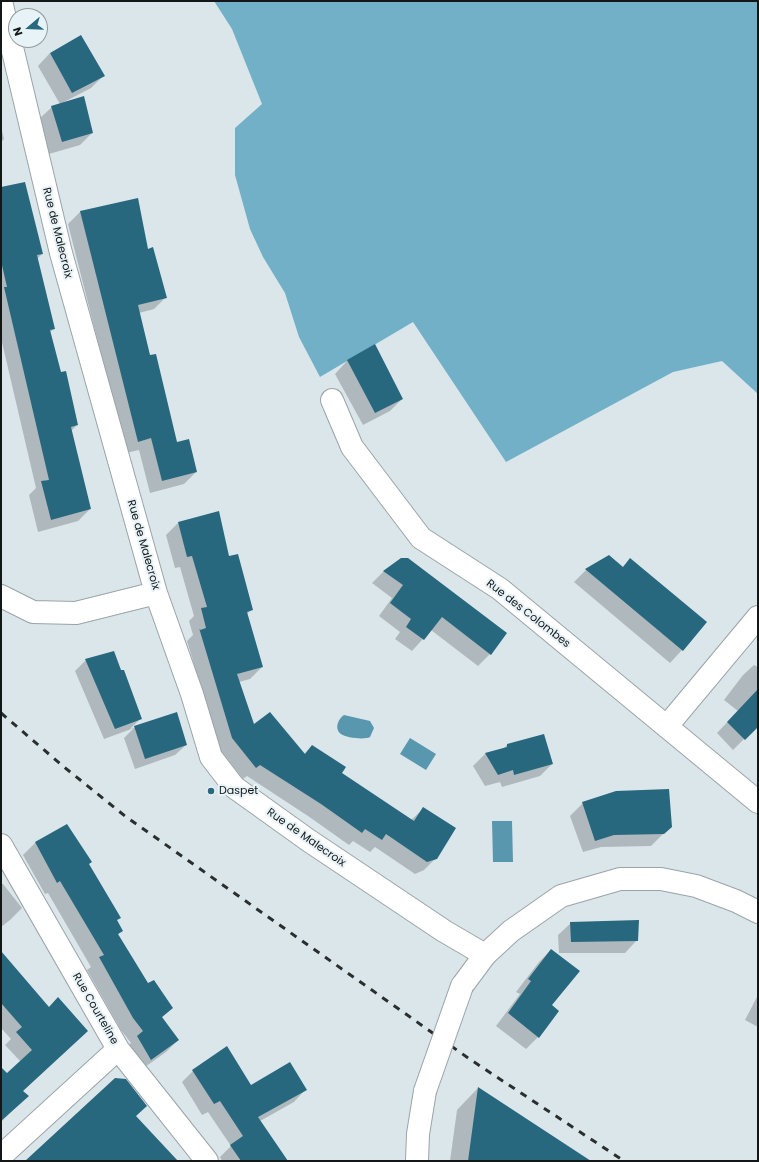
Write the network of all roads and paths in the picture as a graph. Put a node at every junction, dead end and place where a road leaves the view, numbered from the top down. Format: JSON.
{"nodes":[{"id":1,"x":1,"y":1,"type":"edge"},
{"id":2,"x":332,"y":400,"type":"dead end"},
{"id":3,"x":156,"y":593,"type":"junction"},
{"id":4,"x":1,"y":596,"type":"edge"},
{"id":5,"x":758,"y":617,"type":"edge"},
{"id":6,"x":667,"y":726,"type":"junction"},
{"id":7,"x":758,"y":802,"type":"edge"},
{"id":8,"x":1,"y":845,"type":"edge"},
{"id":9,"x":758,"y":912,"type":"edge"},
{"id":10,"x":485,"y":955,"type":"junction"},
{"id":11,"x":118,"y":1049,"type":"junction"},
{"id":12,"x":1,"y":1156,"type":"edge"},
{"id":13,"x":207,"y":1161,"type":"edge"},
{"id":14,"x":417,"y":1161,"type":"edge"}],
"edges":[{"from":1,"to":3,"type":"street","name":"Rue de Malecroix"},
{"from":2,"to":6,"type":"street","name":"Rue des Colombes"},
{"from":3,"to":4,"type":"street"},
{"from":3,"to":10,"type":"street","name":"Rue de Malecroix"},
{"from":5,"to":6,"type":"street"},
{"from":6,"to":7,"type":"street","name":"Rue des Colombes"},
{"from":8,"to":11,"type":"street","name":"Rue Courteline"},
{"from":9,"to":10,"type":"street"},
{"from":10,"to":14,"type":"street","bridge":true},
{"from":11,"to":12,"type":"street"},
{"from":11,"to":13,"type":"street","name":"Rue Courteline"}]}
